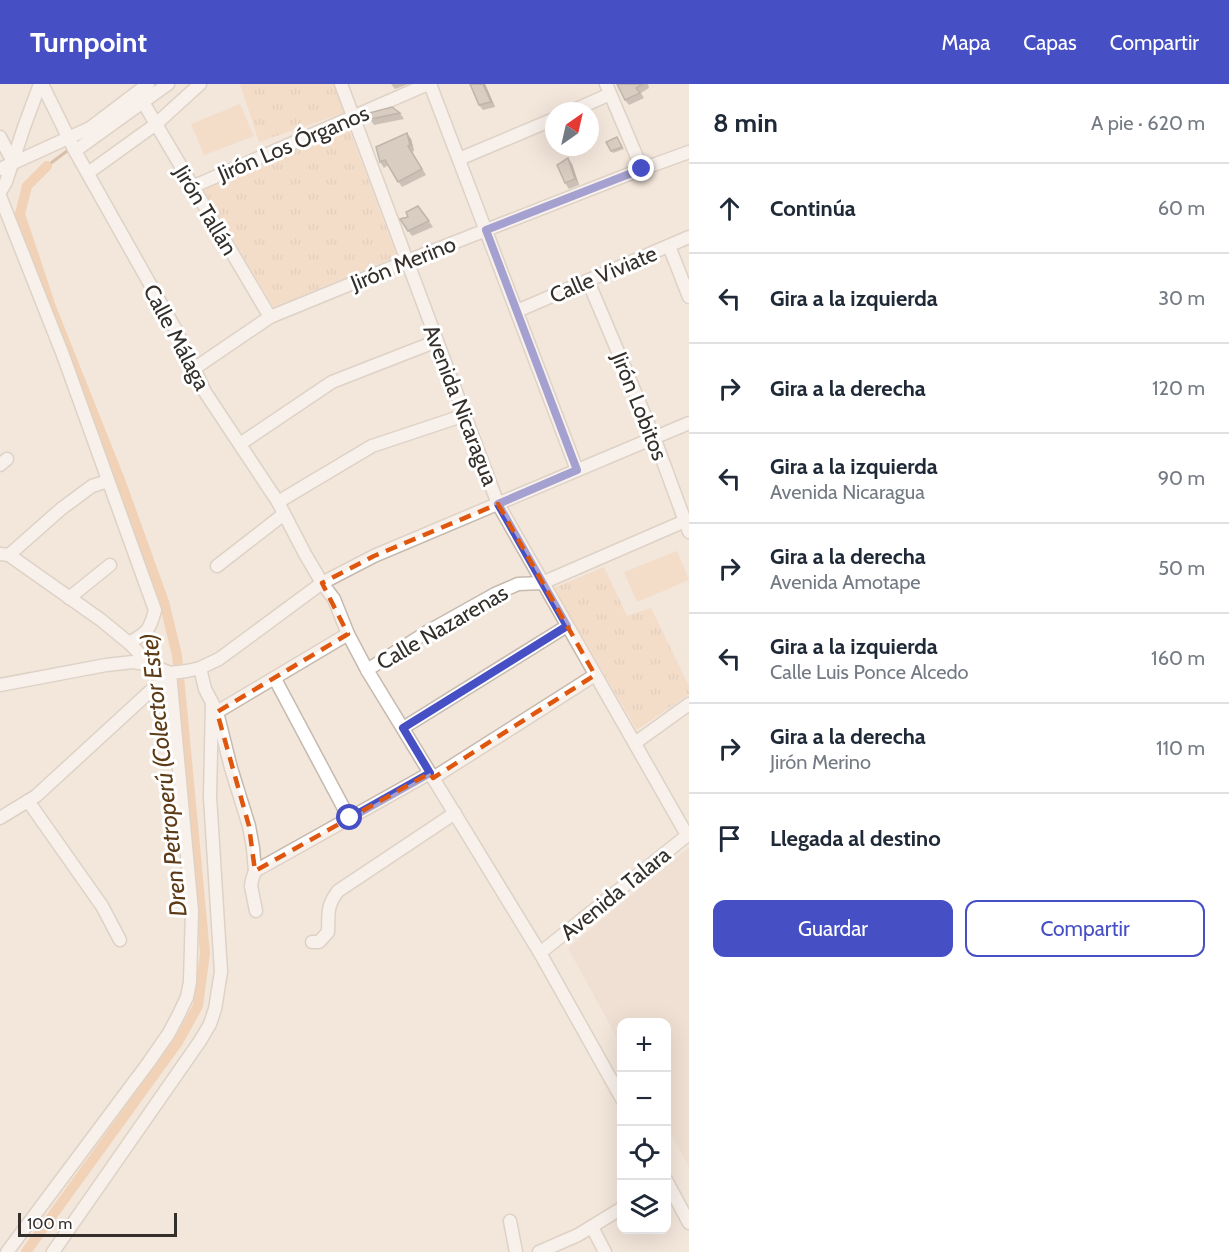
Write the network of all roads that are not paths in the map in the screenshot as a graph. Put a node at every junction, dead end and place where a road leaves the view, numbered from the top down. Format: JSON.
{"nodes":[{"id":1,"x":41,"y":84,"type":"edge"},
{"id":2,"x":148,"y":84,"type":"edge"},
{"id":3,"x":168,"y":84,"type":"edge"},
{"id":4,"x":200,"y":84,"type":"edge"},
{"id":5,"x":341,"y":84,"type":"edge"},
{"id":6,"x":429,"y":84,"type":"edge"},
{"id":7,"x":608,"y":89,"type":"edge"},
{"id":8,"x":143,"y":102,"type":"junction"},
{"id":9,"x":587,"y":102,"type":"edge"},
{"id":10,"x":353,"y":117,"type":"junction"},
{"id":11,"x":545,"y":122,"type":"edge"},
{"id":12,"x":156,"y":124,"type":"junction"},
{"id":13,"x":0,"y":137,"type":"edge"},
{"id":14,"x":69,"y":138,"type":"junction"},
{"id":15,"x":75,"y":151,"type":"junction"},
{"id":16,"x":689,"y":152,"type":"edge"},
{"id":17,"x":459,"y":159,"type":"junction"},
{"id":18,"x":13,"y":162,"type":"junction"},
{"id":19,"x":0,"y":169,"type":"edge"},
{"id":20,"x":642,"y":169,"type":"junction"},
{"id":21,"x":88,"y":172,"type":"junction"},
{"id":22,"x":192,"y":187,"type":"junction"},
{"id":23,"x":0,"y":194,"type":"edge"},
{"id":24,"x":486,"y":230,"type":"junction"},
{"id":25,"x":689,"y":237,"type":"edge"},
{"id":26,"x":669,"y":246,"type":"junction"},
{"id":27,"x":407,"y":261,"type":"junction"},
{"id":28,"x":588,"y":280,"type":"junction"},
{"id":29,"x":689,"y":297,"type":"edge"},
{"id":30,"x":517,"y":311,"type":"junction"},
{"id":31,"x":270,"y":317,"type":"junction"},
{"id":32,"x":437,"y":341,"type":"junction"},
{"id":33,"x":195,"y":368,"type":"junction"},
{"id":34,"x":465,"y":415,"type":"junction"},
{"id":35,"x":689,"y":423,"type":"edge"},
{"id":36,"x":654,"y":437,"type":"junction"},
{"id":37,"x":240,"y":444,"type":"junction"},
{"id":38,"x":577,"y":470,"type":"junction"},
{"id":39,"x":108,"y":481,"type":"junction"},
{"id":40,"x":278,"y":502,"type":"junction"},
{"id":41,"x":498,"y":504,"type":"junction"},
{"id":42,"x":284,"y":514,"type":"junction"},
{"id":43,"x":687,"y":526,"type":"edge"},
{"id":44,"x":4,"y":554,"type":"edge"},
{"id":45,"x":110,"y":565,"type":"dead end"},
{"id":46,"x":217,"y":566,"type":"dead end"},
{"id":47,"x":322,"y":583,"type":"junction"},
{"id":48,"x":542,"y":583,"type":"junction"},
{"id":49,"x":69,"y":598,"type":"junction"},
{"id":50,"x":567,"y":626,"type":"junction"},
{"id":51,"x":348,"y":634,"type":"junction"},
{"id":52,"x":127,"y":642,"type":"junction"},
{"id":53,"x":106,"y":665,"type":"junction"},
{"id":54,"x":151,"y":665,"type":"junction"},
{"id":55,"x":200,"y":668,"type":"junction"},
{"id":56,"x":367,"y":670,"type":"junction"},
{"id":57,"x":170,"y":673,"type":"junction"},
{"id":58,"x":595,"y":675,"type":"junction"},
{"id":59,"x":274,"y":679,"type":"junction"},
{"id":60,"x":0,"y":685,"type":"edge"},
{"id":61,"x":689,"y":704,"type":"edge"},
{"id":62,"x":214,"y":707,"type":"junction"},
{"id":63,"x":403,"y":728,"type":"junction"},
{"id":64,"x":635,"y":743,"type":"junction"},
{"id":65,"x":432,"y":776,"type":"junction"},
{"id":66,"x":28,"y":801,"type":"junction"},
{"id":67,"x":455,"y":813,"type":"junction"},
{"id":68,"x":0,"y":818,"type":"edge"},
{"id":69,"x":350,"y":818,"type":"junction"},
{"id":70,"x":688,"y":835,"type":"edge"},
{"id":71,"x":255,"y":871,"type":"junction"},
{"id":72,"x":256,"y":911,"type":"dead end"},
{"id":73,"x":120,"y":940,"type":"dead end"},
{"id":74,"x":312,"y":942,"type":"dead end"},
{"id":75,"x":540,"y":953,"type":"junction"},
{"id":76,"x":617,"y":1092,"type":"edge"},
{"id":77,"x":671,"y":1189,"type":"edge"},
{"id":78,"x":617,"y":1211,"type":"edge"},
{"id":79,"x":510,"y":1221,"type":"dead end"},
{"id":80,"x":689,"y":1223,"type":"edge"},
{"id":81,"x":592,"y":1227,"type":"junction"},
{"id":82,"x":7,"y":1252,"type":"edge"},
{"id":83,"x":53,"y":1252,"type":"edge"},
{"id":84,"x":516,"y":1252,"type":"edge"},
{"id":85,"x":539,"y":1252,"type":"edge"},
{"id":86,"x":605,"y":1252,"type":"edge"}],
"edges":[{"from":1,"to":14,"type":"street","name":"Calle Málaga"},
{"from":1,"to":18,"type":"street"},
{"from":2,"to":14,"type":"street"},
{"from":3,"to":8,"type":"street"},
{"from":4,"to":12,"type":"street"},
{"from":5,"to":10,"type":"street","name":"Avenida Nicaragua"},
{"from":6,"to":10,"type":"street","name":"Jirón Los Órganos"},
{"from":6,"to":17,"type":"street"},
{"from":7,"to":9,"type":"street"},
{"from":7,"to":20,"type":"street"},
{"from":8,"to":12,"type":"street","name":"Jirón Tallán"},
{"from":8,"to":15,"type":"street"},
{"from":10,"to":22,"type":"street","name":"Jirón Los Órganos"},
{"from":10,"to":27,"type":"street","name":"Avenida Nicaragua"},
{"from":11,"to":17,"type":"street"},
{"from":12,"to":21,"type":"street"},
{"from":12,"to":22,"type":"street","name":"Jirón Tallán"},
{"from":13,"to":18,"type":"street"},
{"from":14,"to":15,"type":"street","name":"Calle Málaga"},
{"from":14,"to":18,"type":"street"},
{"from":15,"to":21,"type":"street","name":"Calle Málaga"},
{"from":16,"to":20,"type":"street","name":"Jirón Merino"},
{"from":17,"to":24,"type":"street"},
{"from":18,"to":19,"type":"street"},
{"from":18,"to":23,"type":"street"},
{"from":20,"to":24,"type":"street","name":"Jirón Merino"},
{"from":21,"to":33,"type":"street","name":"Calle Málaga"},
{"from":22,"to":31,"type":"street","name":"Jirón Tallán"},
{"from":23,"to":39,"type":"street"},
{"from":24,"to":27,"type":"street","name":"Jirón Merino"},
{"from":24,"to":30,"type":"street"},
{"from":25,"to":26,"type":"street","name":"Calle Viviate"},
{"from":26,"to":28,"type":"street","name":"Calle Viviate"},
{"from":26,"to":29,"type":"street"},
{"from":27,"to":31,"type":"street","name":"Jirón Merino"},
{"from":27,"to":32,"type":"street","name":"Avenida Nicaragua"},
{"from":28,"to":30,"type":"street","name":"Calle Viviate"},
{"from":28,"to":36,"type":"street","name":"Jirón Lobitos"},
{"from":30,"to":38,"type":"street"},
{"from":31,"to":33,"type":"street","name":"Jirón Merino"},
{"from":32,"to":34,"type":"street","name":"Avenida Nicaragua"},
{"from":32,"to":37,"type":"street"},
{"from":33,"to":37,"type":"street","name":"Calle Málaga"},
{"from":34,"to":40,"type":"street"},
{"from":34,"to":41,"type":"street","name":"Avenida Nicaragua"},
{"from":35,"to":36,"type":"street"},
{"from":36,"to":38,"type":"street"},
{"from":36,"to":43,"type":"street","name":"Jirón Lobitos"},
{"from":37,"to":40,"type":"street","name":"Calle Málaga"},
{"from":38,"to":41,"type":"street"},
{"from":39,"to":44,"type":"street"},
{"from":39,"to":52,"type":"street"},
{"from":40,"to":42,"type":"street","name":"Calle Málaga"},
{"from":41,"to":47,"type":"street"},
{"from":41,"to":48,"type":"street","name":"Avenida Nicaragua"},
{"from":42,"to":46,"type":"street"},
{"from":42,"to":47,"type":"street","name":"Calle Málaga"},
{"from":43,"to":48,"type":"street","name":"Calle Nazarenas"},
{"from":44,"to":49,"type":"street"},
{"from":45,"to":49,"type":"street"},
{"from":47,"to":51,"type":"street","name":"Calle Málaga"},
{"from":47,"to":55,"type":"street"},
{"from":48,"to":50,"type":"street","name":"Avenida Nicaragua"},
{"from":48,"to":56,"type":"street","name":"Calle Nazarenas"},
{"from":49,"to":52,"type":"street"},
{"from":50,"to":58,"type":"street","name":"Avenida Nicaragua"},
{"from":50,"to":63,"type":"street"},
{"from":51,"to":56,"type":"street","name":"Calle Málaga"},
{"from":51,"to":59,"type":"street"},
{"from":52,"to":53,"type":"street"},
{"from":52,"to":54,"type":"street"},
{"from":53,"to":54,"type":"street"},
{"from":53,"to":60,"type":"street"},
{"from":54,"to":57,"type":"street"},
{"from":55,"to":57,"type":"street"},
{"from":55,"to":62,"type":"street"},
{"from":56,"to":63,"type":"street","name":"Calle Málaga"},
{"from":57,"to":66,"type":"street"},
{"from":57,"to":82,"type":"street"},
{"from":58,"to":64,"type":"street","name":"Avenida Nicaragua"},
{"from":58,"to":65,"type":"street"},
{"from":59,"to":62,"type":"street"},
{"from":59,"to":69,"type":"street"},
{"from":61,"to":64,"type":"street"},
{"from":62,"to":71,"type":"street"},
{"from":62,"to":83,"type":"street"},
{"from":63,"to":65,"type":"street","name":"Calle Málaga"},
{"from":64,"to":70,"type":"street","name":"Avenida Nicaragua"},
{"from":65,"to":67,"type":"street","name":"Calle Málaga"},
{"from":65,"to":69,"type":"street"},
{"from":66,"to":68,"type":"street"},
{"from":66,"to":73,"type":"street"},
{"from":67,"to":74,"type":"street"},
{"from":67,"to":75,"type":"street","name":"Calle Málaga"},
{"from":69,"to":71,"type":"street"},
{"from":70,"to":75,"type":"street","name":"Avenida Talara"},
{"from":71,"to":72,"type":"street"},
{"from":75,"to":76,"type":"street","name":"Calle Málaga"},
{"from":77,"to":80,"type":"street"},
{"from":78,"to":81,"type":"street"},
{"from":79,"to":84,"type":"street"},
{"from":81,"to":85,"type":"street"},
{"from":81,"to":86,"type":"street"}]}
